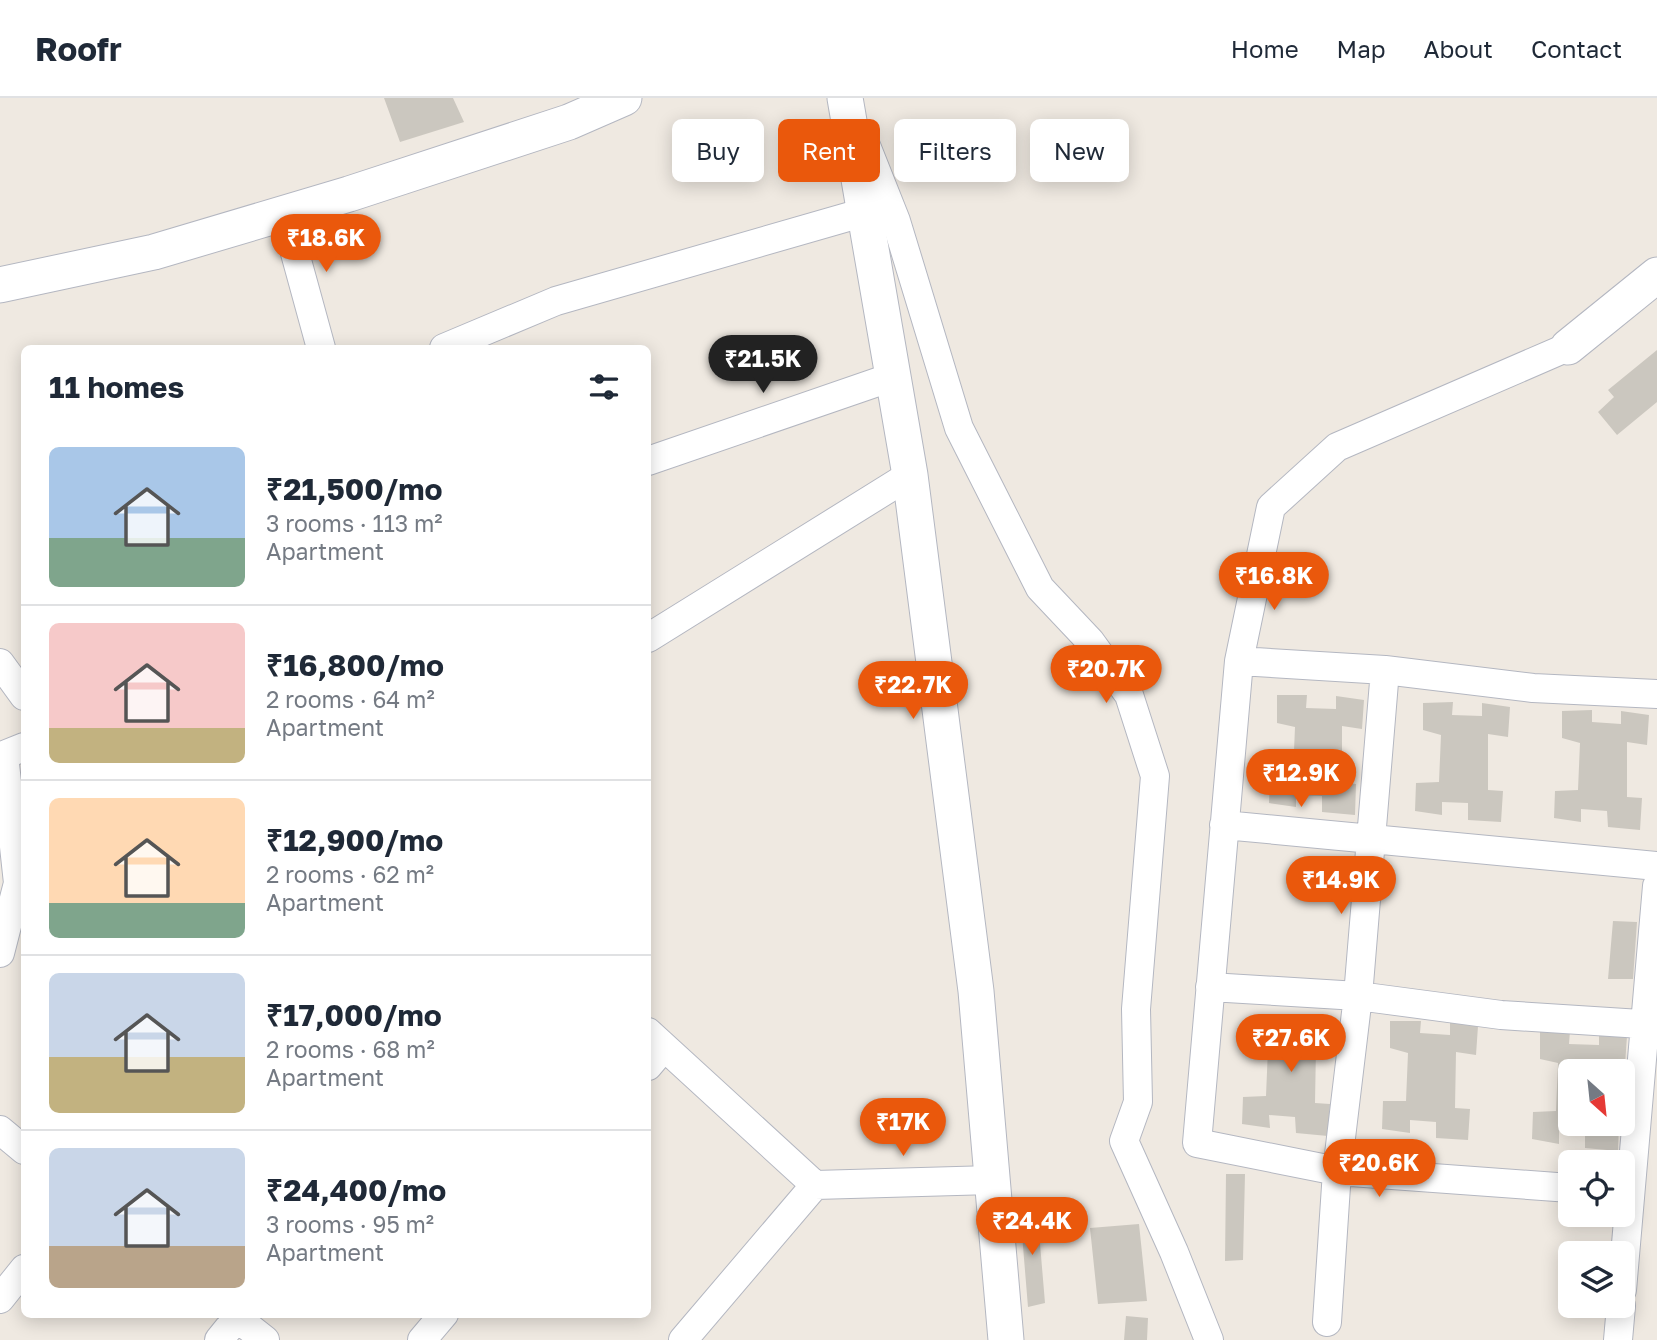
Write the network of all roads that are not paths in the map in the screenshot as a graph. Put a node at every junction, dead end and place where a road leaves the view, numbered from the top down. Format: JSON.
{"nodes":[{"id":1,"x":624,"y":98,"type":"edge"},
{"id":2,"x":846,"y":98,"type":"edge"},
{"id":3,"x":866,"y":212,"type":"junction"},
{"id":4,"x":284,"y":213,"type":"junction"},
{"id":5,"x":1657,"y":275,"type":"edge"},
{"id":6,"x":0,"y":285,"type":"edge"},
{"id":7,"x":320,"y":345,"type":"edge"},
{"id":8,"x":450,"y":345,"type":"edge"},
{"id":9,"x":1568,"y":347,"type":"joint"},
{"id":10,"x":895,"y":376,"type":"junction"},
{"id":11,"x":651,"y":460,"type":"edge"},
{"id":12,"x":910,"y":475,"type":"junction"},
{"id":13,"x":651,"y":636,"type":"edge"},
{"id":14,"x":1239,"y":661,"type":"junction"},
{"id":15,"x":0,"y":663,"type":"edge"},
{"id":16,"x":1385,"y":670,"type":"junction"},
{"id":17,"x":21,"y":692,"type":"edge"},
{"id":18,"x":1657,"y":694,"type":"edge"},
{"id":19,"x":9,"y":753,"type":"edge"},
{"id":20,"x":1224,"y":825,"type":"junction"},
{"id":21,"x":1373,"y":840,"type":"junction"},
{"id":22,"x":1657,"y":866,"type":"edge"},
{"id":23,"x":1657,"y":886,"type":"edge"},
{"id":24,"x":0,"y":953,"type":"edge"},
{"id":25,"x":1210,"y":987,"type":"junction"},
{"id":26,"x":1358,"y":996,"type":"junction"},
{"id":27,"x":1652,"y":1024,"type":"edge"},
{"id":28,"x":653,"y":1048,"type":"edge"},
{"id":29,"x":0,"y":1130,"type":"edge"},
{"id":30,"x":21,"y":1148,"type":"edge"},
{"id":31,"x":1337,"y":1171,"type":"junction"},
{"id":32,"x":992,"y":1180,"type":"junction"},
{"id":33,"x":815,"y":1185,"type":"junction"},
{"id":34,"x":1558,"y":1187,"type":"edge"},
{"id":35,"x":1637,"y":1193,"type":"edge"},
{"id":36,"x":1630,"y":1241,"type":"edge"},
{"id":37,"x":21,"y":1273,"type":"edge"},
{"id":38,"x":0,"y":1299,"type":"edge"},
{"id":39,"x":236,"y":1318,"type":"edge"},
{"id":40,"x":239,"y":1318,"type":"edge"},
{"id":41,"x":441,"y":1318,"type":"edge"},
{"id":42,"x":1620,"y":1318,"type":"edge"},
{"id":43,"x":1327,"y":1322,"type":"dead end"},
{"id":44,"x":219,"y":1340,"type":"edge"},
{"id":45,"x":265,"y":1340,"type":"edge"},
{"id":46,"x":422,"y":1340,"type":"edge"},
{"id":47,"x":683,"y":1340,"type":"edge"},
{"id":48,"x":1006,"y":1340,"type":"edge"},
{"id":49,"x":1209,"y":1340,"type":"edge"},
{"id":50,"x":1618,"y":1340,"type":"edge"}],
"edges":[{"from":1,"to":4,"type":"street"},
{"from":2,"to":3,"type":"street"},
{"from":2,"to":49,"type":"street"},
{"from":3,"to":8,"type":"street"},
{"from":3,"to":10,"type":"street"},
{"from":4,"to":6,"type":"street"},
{"from":4,"to":7,"type":"street"},
{"from":5,"to":9,"type":"street"},
{"from":9,"to":14,"type":"street"},
{"from":10,"to":11,"type":"street"},
{"from":10,"to":12,"type":"street"},
{"from":12,"to":13,"type":"street"},
{"from":12,"to":32,"type":"street"},
{"from":14,"to":16,"type":"street"},
{"from":14,"to":20,"type":"street"},
{"from":15,"to":17,"type":"street"},
{"from":16,"to":18,"type":"street"},
{"from":16,"to":21,"type":"street"},
{"from":19,"to":24,"type":"street"},
{"from":20,"to":21,"type":"street"},
{"from":20,"to":25,"type":"street"},
{"from":21,"to":22,"type":"street"},
{"from":21,"to":26,"type":"street"},
{"from":23,"to":27,"type":"street"},
{"from":25,"to":26,"type":"street"},
{"from":25,"to":31,"type":"street"},
{"from":26,"to":27,"type":"street"},
{"from":26,"to":31,"type":"street"},
{"from":27,"to":35,"type":"street"},
{"from":28,"to":33,"type":"street"},
{"from":29,"to":30,"type":"street"},
{"from":31,"to":34,"type":"street"},
{"from":31,"to":43,"type":"street"},
{"from":32,"to":33,"type":"street"},
{"from":32,"to":48,"type":"street"},
{"from":33,"to":47,"type":"street"},
{"from":35,"to":36,"type":"street"},
{"from":37,"to":38,"type":"street"},
{"from":39,"to":44,"type":"street"},
{"from":40,"to":45,"type":"street"},
{"from":41,"to":46,"type":"street"},
{"from":42,"to":50,"type":"street"}]}
